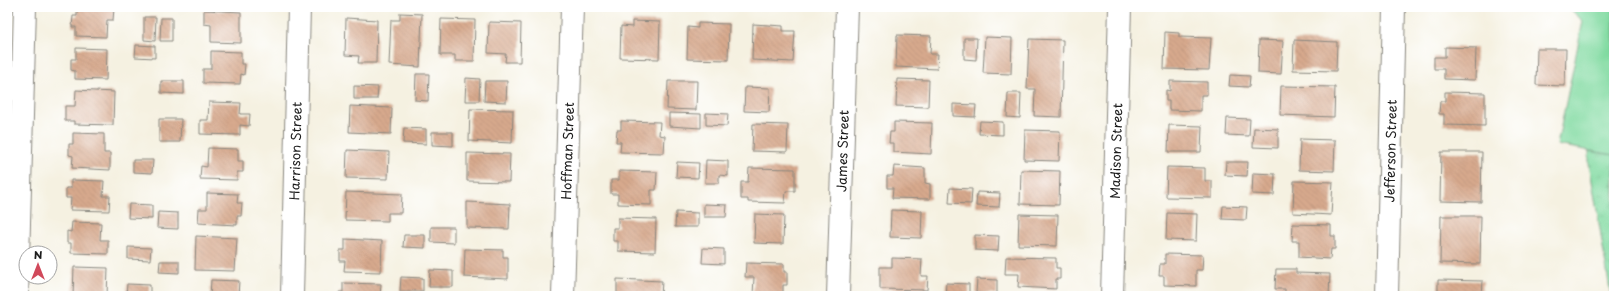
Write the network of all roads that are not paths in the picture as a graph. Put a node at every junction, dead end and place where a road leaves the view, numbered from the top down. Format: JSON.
{"nodes":[{"id":1,"x":25,"y":7,"type":"edge"},
{"id":2,"x":299,"y":7,"type":"edge"},
{"id":3,"x":572,"y":7,"type":"edge"},
{"id":4,"x":847,"y":7,"type":"edge"},
{"id":5,"x":1120,"y":7,"type":"edge"},
{"id":6,"x":1394,"y":7,"type":"edge"},
{"id":7,"x":17,"y":296,"type":"edge"},
{"id":8,"x":292,"y":296,"type":"edge"},
{"id":9,"x":564,"y":296,"type":"edge"},
{"id":10,"x":838,"y":296,"type":"edge"},
{"id":11,"x":1112,"y":296,"type":"edge"},
{"id":12,"x":1387,"y":296,"type":"edge"}],
"edges":[{"from":1,"to":7,"type":"street"},
{"from":2,"to":8,"type":"street","name":"Harrison Street"},
{"from":3,"to":9,"type":"street","name":"Hoffman Street"},
{"from":4,"to":10,"type":"street","name":"James Street"},
{"from":5,"to":11,"type":"street","name":"Madison Street"},
{"from":6,"to":12,"type":"street","name":"Jefferson Street"}]}
